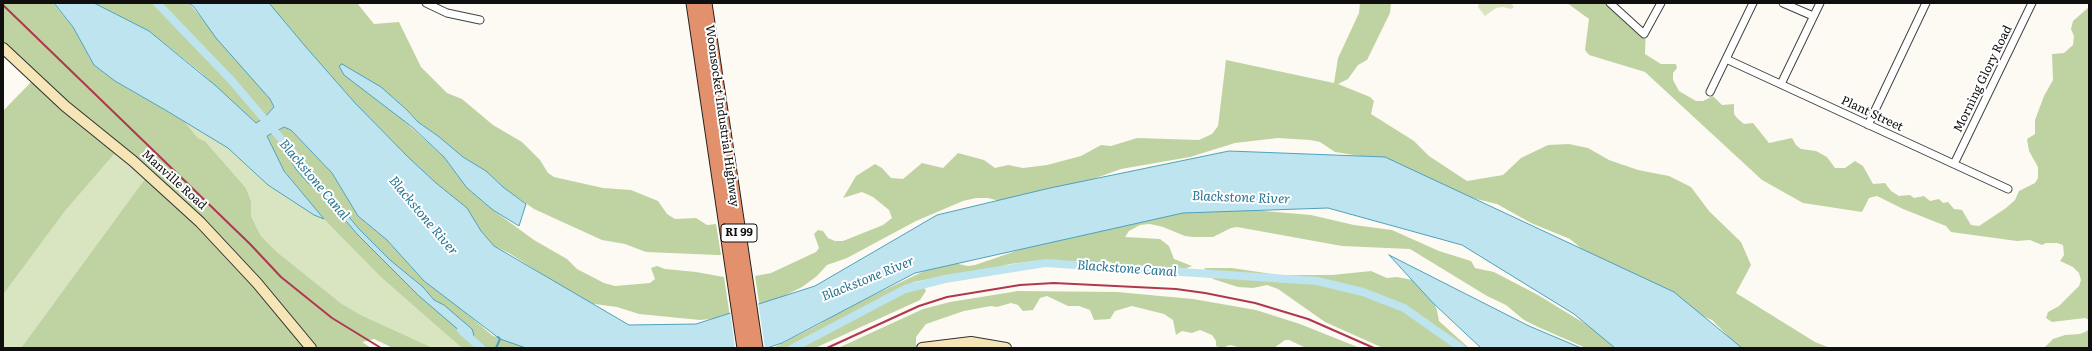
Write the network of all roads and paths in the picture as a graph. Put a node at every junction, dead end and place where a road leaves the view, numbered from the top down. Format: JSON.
{"nodes":[{"id":1,"x":426,"y":3,"type":"edge"},
{"id":2,"x":693,"y":3,"type":"edge"},
{"id":3,"x":705,"y":3,"type":"edge"},
{"id":4,"x":1610,"y":3,"type":"edge"},
{"id":5,"x":1661,"y":3,"type":"edge"},
{"id":6,"x":1753,"y":3,"type":"edge"},
{"id":7,"x":1783,"y":3,"type":"edge"},
{"id":8,"x":1820,"y":3,"type":"edge"},
{"id":9,"x":1926,"y":3,"type":"edge"},
{"id":10,"x":2032,"y":3,"type":"edge"},
{"id":11,"x":1813,"y":16,"type":"junction"},
{"id":12,"x":480,"y":20,"type":"dead end"},
{"id":13,"x":3,"y":48,"type":"edge"},
{"id":14,"x":1726,"y":58,"type":"junction"},
{"id":15,"x":1781,"y":84,"type":"junction"},
{"id":16,"x":1710,"y":92,"type":"dead end"},
{"id":17,"x":716,"y":119,"type":"junction"},
{"id":18,"x":1868,"y":125,"type":"junction"},
{"id":19,"x":1954,"y":164,"type":"junction"},
{"id":20,"x":2008,"y":189,"type":"dead end"},
{"id":21,"x":311,"y":348,"type":"edge"},
{"id":22,"x":744,"y":348,"type":"edge"},
{"id":23,"x":756,"y":348,"type":"edge"},
{"id":24,"x":922,"y":348,"type":"edge"},
{"id":25,"x":1006,"y":348,"type":"edge"}],
"edges":[{"from":1,"to":12,"type":"street"},
{"from":2,"to":17,"type":"highway","name":"Woonsocket Industrial Highway","number":"RI 99"},
{"from":3,"to":17,"type":"highway","name":"Woonsocket Industrial Highway","number":"RI 99"},
{"from":4,"to":5,"type":"street"},
{"from":6,"to":14,"type":"street"},
{"from":7,"to":11,"type":"street"},
{"from":8,"to":11,"type":"street"},
{"from":9,"to":18,"type":"street"},
{"from":10,"to":19,"type":"street","name":"Morning Glory Road"},
{"from":11,"to":15,"type":"street"},
{"from":13,"to":21,"type":"main road","name":"Manville Road"},
{"from":14,"to":15,"type":"street","name":"Plant Street"},
{"from":14,"to":16,"type":"street"},
{"from":15,"to":18,"type":"street","name":"Plant Street"},
{"from":17,"to":22,"type":"highway","name":"Woonsocket Industrial Highway","number":"RI 99"},
{"from":17,"to":23,"type":"highway","name":"Woonsocket Industrial Highway","number":"RI 99"},
{"from":18,"to":19,"type":"street","name":"Plant Street"},
{"from":19,"to":20,"type":"street","name":"Plant Street"},
{"from":24,"to":25,"type":"main road"}]}
